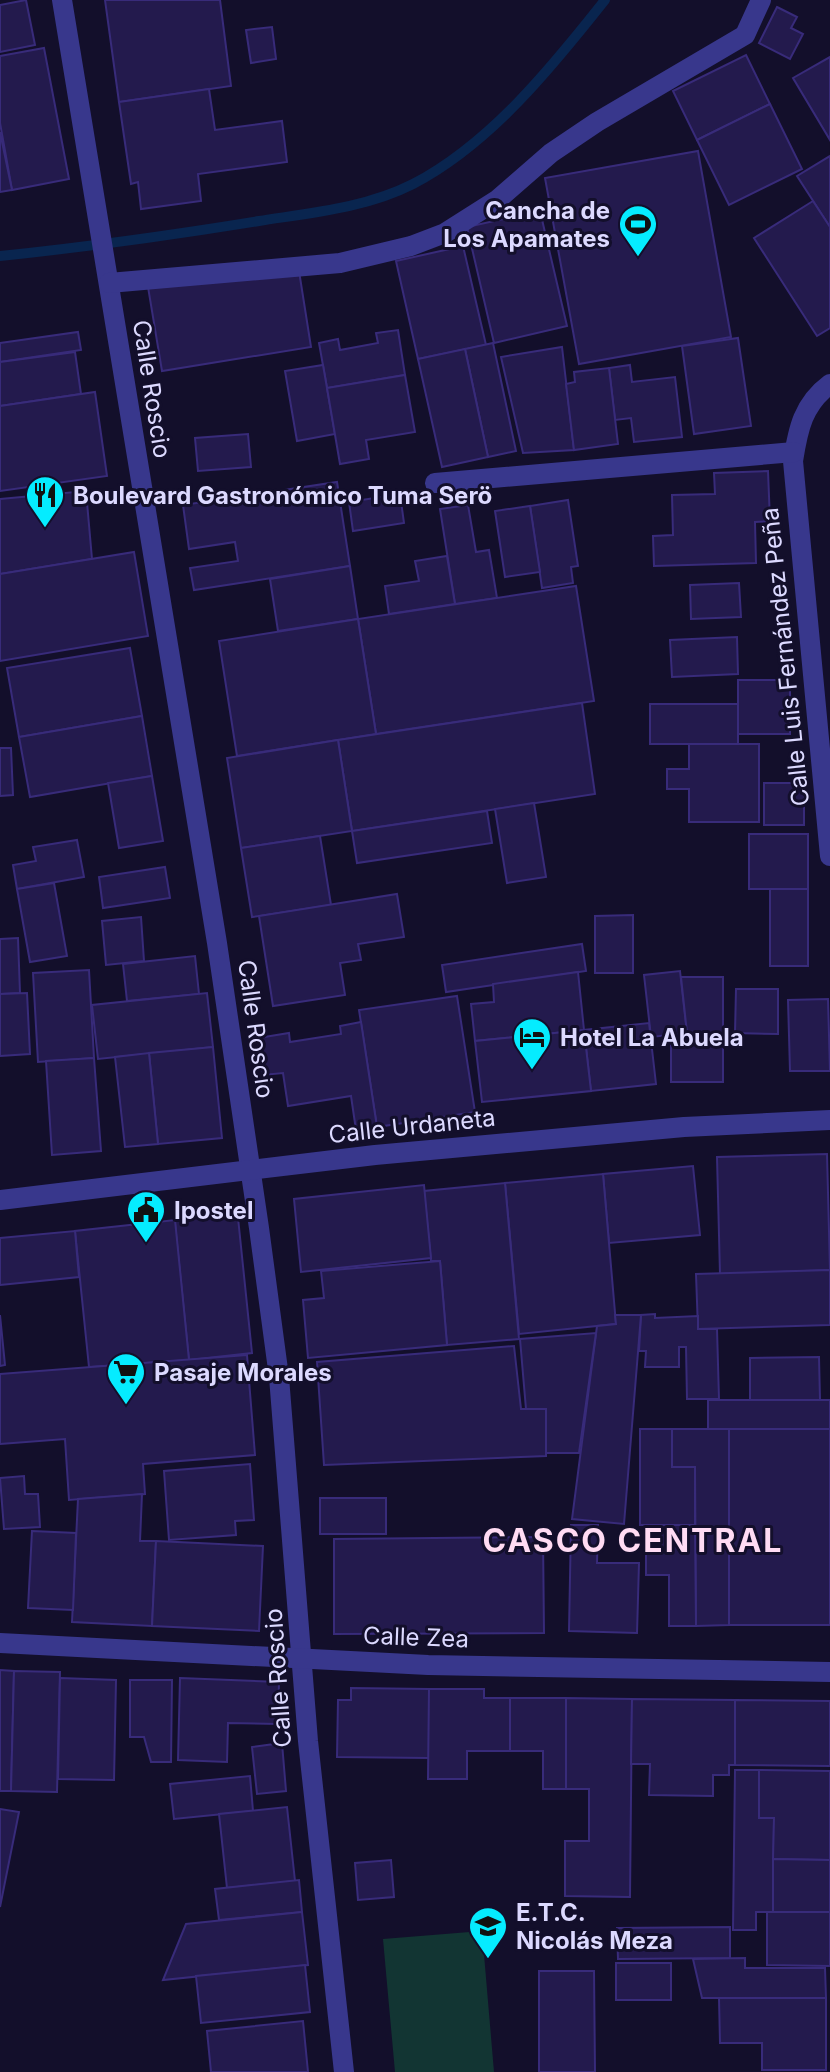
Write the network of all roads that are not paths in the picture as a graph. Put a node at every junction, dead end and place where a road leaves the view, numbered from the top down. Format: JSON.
{"nodes":[{"id":1,"x":62,"y":0,"type":"edge"},
{"id":2,"x":761,"y":0,"type":"edge"},
{"id":3,"x":109,"y":283,"type":"junction"},
{"id":4,"x":830,"y":384,"type":"edge"},
{"id":5,"x":794,"y":452,"type":"junction"},
{"id":6,"x":435,"y":483,"type":"dead end"},
{"id":7,"x":830,"y":856,"type":"edge"},
{"id":8,"x":830,"y":1120,"type":"edge"},
{"id":9,"x":251,"y":1170,"type":"junction"},
{"id":10,"x":0,"y":1200,"type":"edge"},
{"id":11,"x":0,"y":1643,"type":"edge"},
{"id":12,"x":302,"y":1658,"type":"junction"},
{"id":13,"x":830,"y":1672,"type":"edge"},
{"id":14,"x":344,"y":2072,"type":"edge"}],
"edges":[{"from":1,"to":3,"type":"street","name":"Calle Roscio"},
{"from":2,"to":3,"type":"street"},
{"from":3,"to":9,"type":"street","name":"Calle Roscio"},
{"from":4,"to":5,"type":"street","name":"Calle Luis Fernández Peña"},
{"from":5,"to":6,"type":"street"},
{"from":5,"to":7,"type":"street","name":"Calle Luis Fernández Peña"},
{"from":8,"to":9,"type":"street","name":"Calle Urdaneta"},
{"from":9,"to":10,"type":"street","name":"Calle Urdaneta"},
{"from":9,"to":12,"type":"street","name":"Calle Roscio"},
{"from":11,"to":12,"type":"street","name":"Calle Zea"},
{"from":12,"to":13,"type":"street","name":"Calle Zea"},
{"from":12,"to":14,"type":"street","name":"Calle Roscio"}]}
